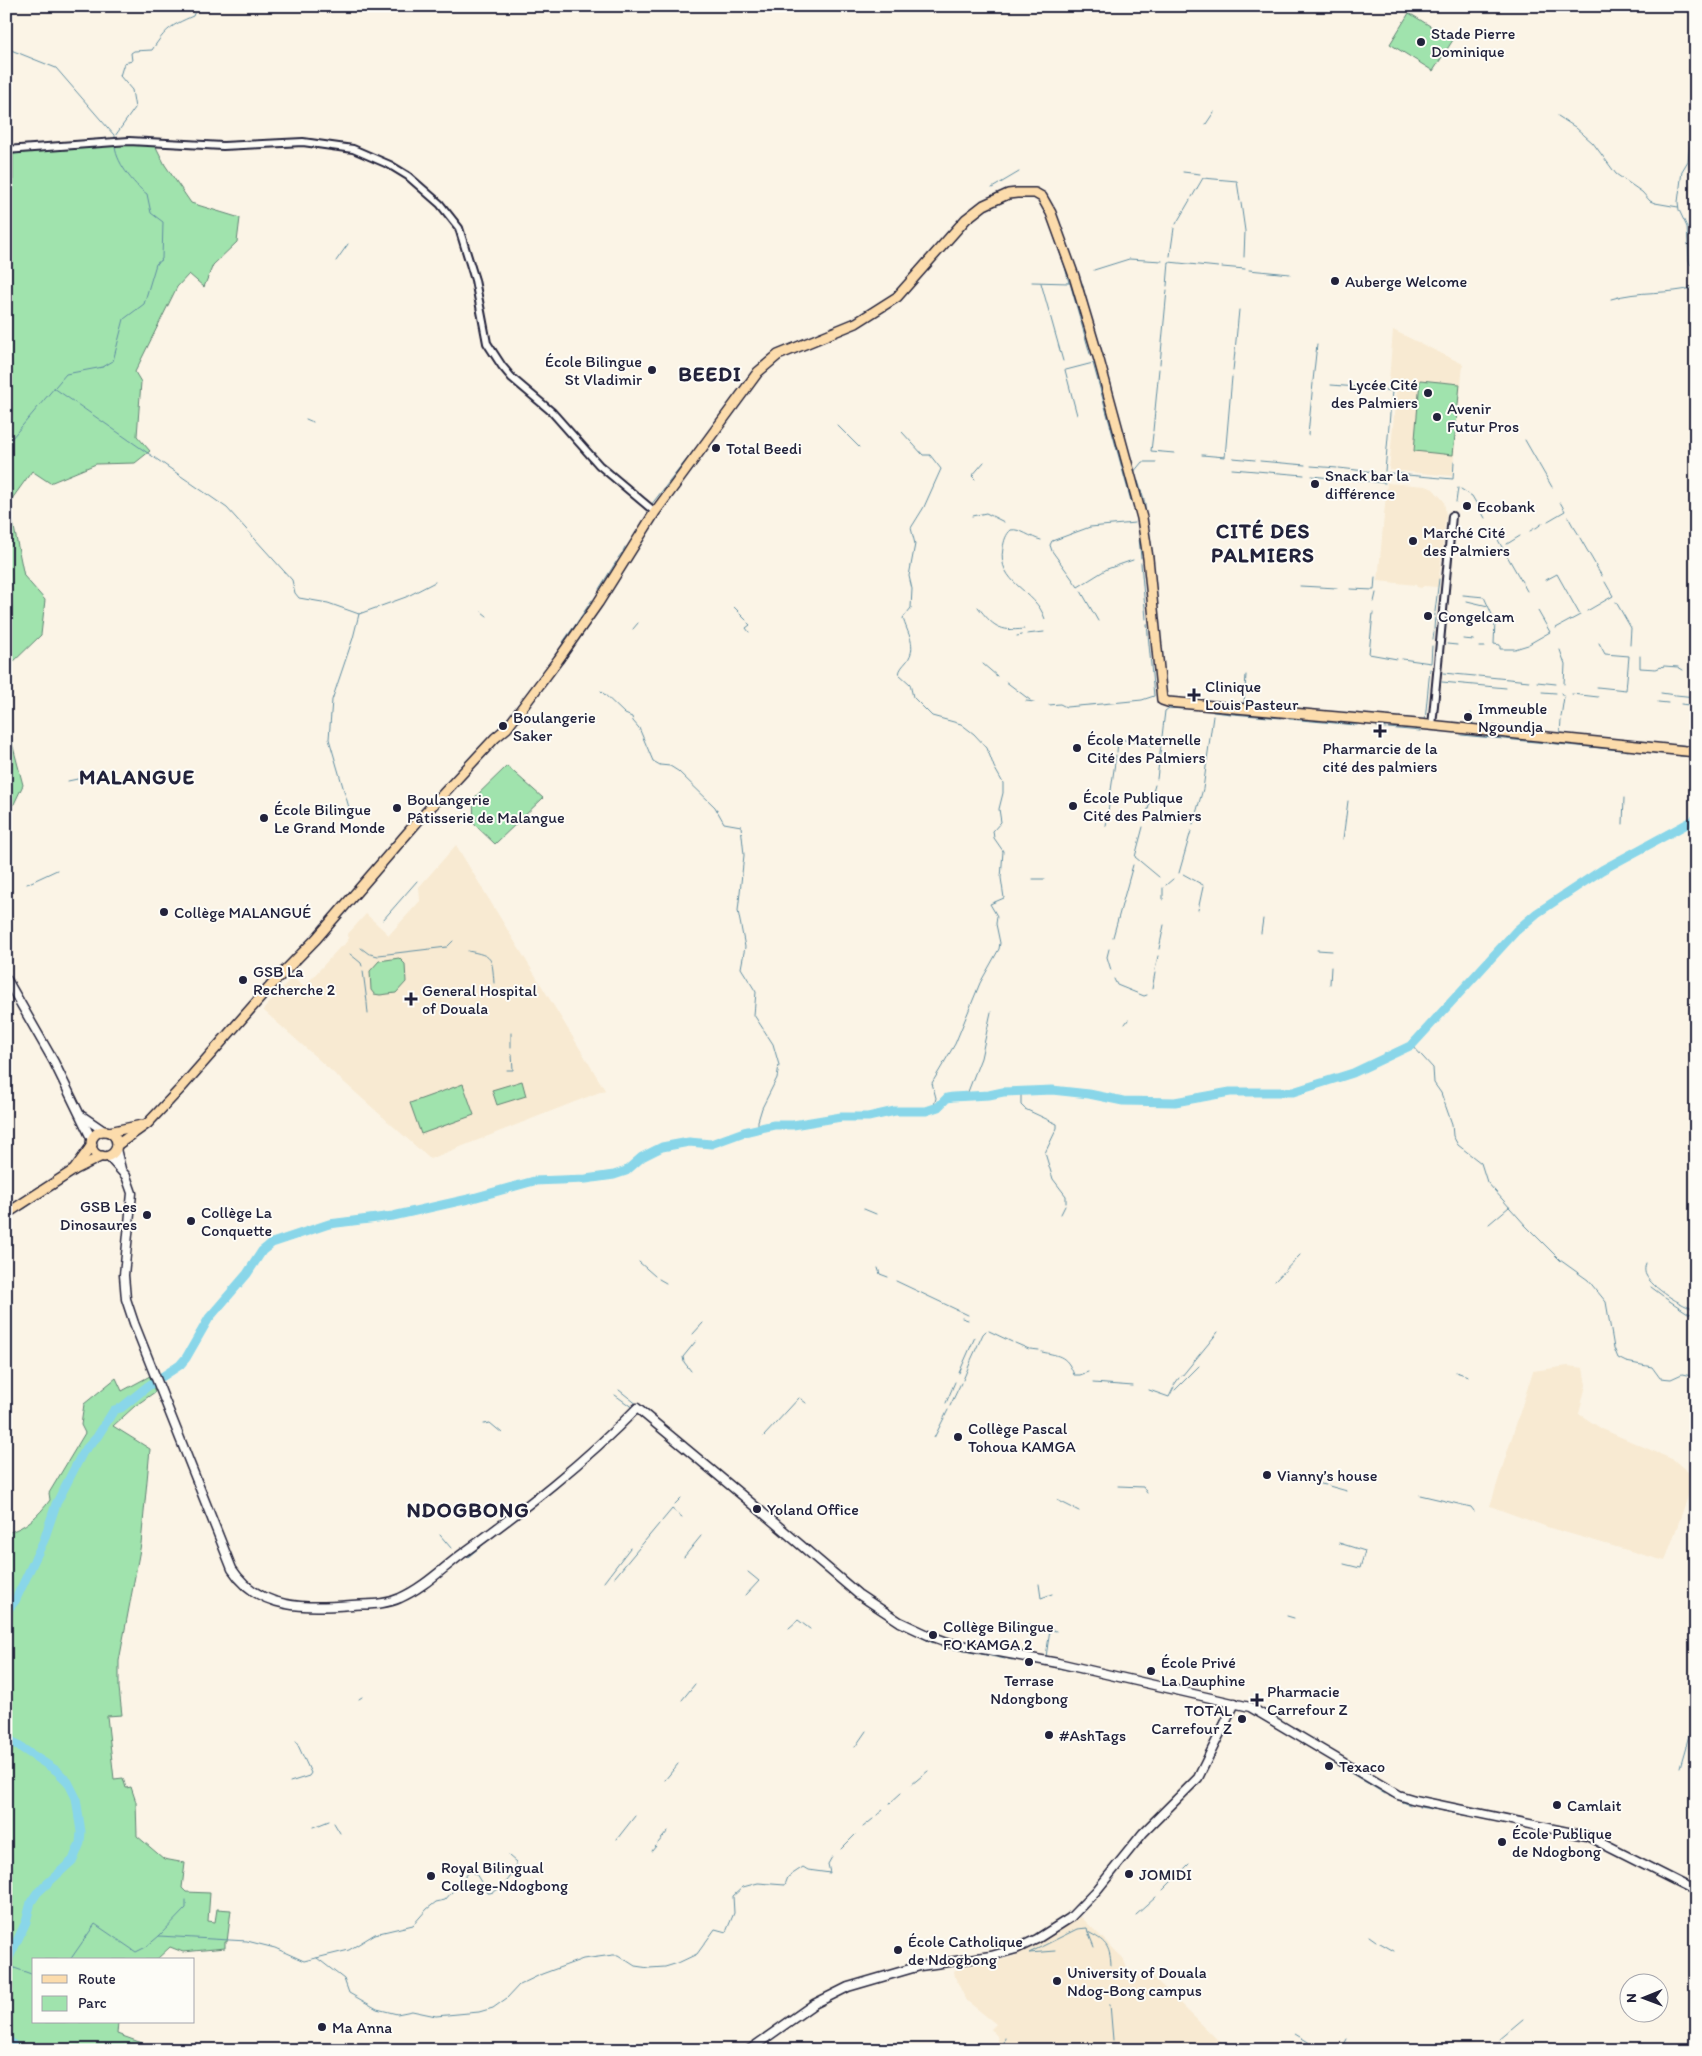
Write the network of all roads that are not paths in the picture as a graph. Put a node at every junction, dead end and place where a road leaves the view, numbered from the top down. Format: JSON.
{"nodes":[{"id":1,"x":6,"y":150,"type":"edge"},
{"id":2,"x":655,"y":512,"type":"junction"},
{"id":3,"x":1452,"y":516,"type":"dead end"},
{"id":4,"x":1432,"y":726,"type":"junction"},
{"id":5,"x":1696,"y":752,"type":"edge"},
{"id":6,"x":6,"y":978,"type":"edge"},
{"id":7,"x":82,"y":1116,"type":"junction"},
{"id":8,"x":142,"y":1125,"type":"junction"},
{"id":9,"x":107,"y":1131,"type":"junction"},
{"id":10,"x":92,"y":1142,"type":"junction"},
{"id":11,"x":116,"y":1147,"type":"junction"},
{"id":12,"x":105,"y":1156,"type":"junction"},
{"id":13,"x":121,"y":1169,"type":"junction"},
{"id":14,"x":74,"y":1170,"type":"junction"},
{"id":15,"x":6,"y":1214,"type":"edge"},
{"id":16,"x":1235,"y":1703,"type":"junction"},
{"id":17,"x":1696,"y":1891,"type":"edge"},
{"id":18,"x":749,"y":2050,"type":"edge"}],
"edges":[{"from":1,"to":2,"type":"street"},
{"from":2,"to":4,"type":"main road"},
{"from":2,"to":8,"type":"main road"},
{"from":3,"to":4,"type":"street"},
{"from":4,"to":5,"type":"main road"},
{"from":6,"to":7,"type":"main road"},
{"from":7,"to":9,"type":"main road"},
{"from":7,"to":10,"type":"main road"},
{"from":8,"to":9,"type":"main road"},
{"from":8,"to":11,"type":"main road"},
{"from":9,"to":10,"type":"main road"},
{"from":9,"to":11,"type":"main road"},
{"from":10,"to":12,"type":"main road"},
{"from":10,"to":14,"type":"main road"},
{"from":11,"to":12,"type":"main road"},
{"from":11,"to":13,"type":"main road"},
{"from":12,"to":13,"type":"main road"},
{"from":12,"to":14,"type":"main road"},
{"from":13,"to":16,"type":"main road"},
{"from":14,"to":15,"type":"main road"},
{"from":16,"to":17,"type":"main road"},
{"from":16,"to":18,"type":"main road"}]}
